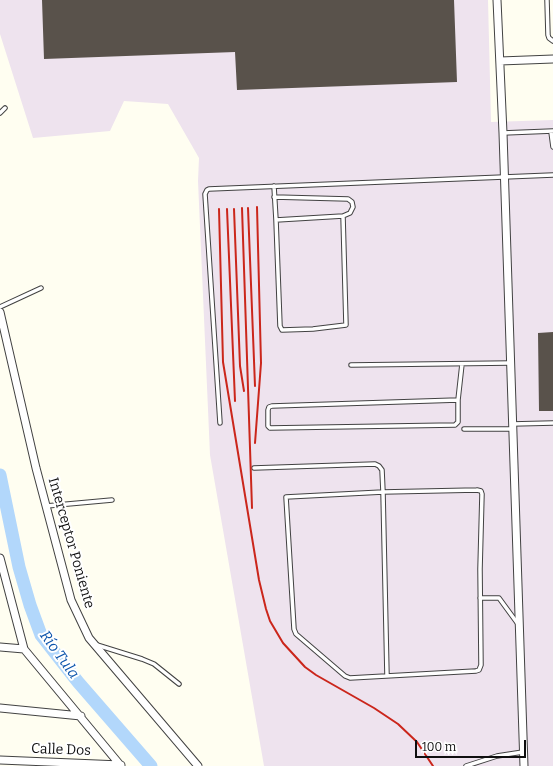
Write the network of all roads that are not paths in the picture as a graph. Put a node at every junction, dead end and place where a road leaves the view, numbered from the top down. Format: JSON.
{"nodes":[{"id":1,"x":497,"y":0,"type":"edge"},
{"id":2,"x":547,"y":0,"type":"edge"},
{"id":3,"x":553,"y":41,"type":"edge"},
{"id":4,"x":553,"y":60,"type":"edge"},
{"id":5,"x":500,"y":61,"type":"junction"},
{"id":6,"x":5,"y":108,"type":"dead end"},
{"id":7,"x":0,"y":113,"type":"edge"},
{"id":8,"x":552,"y":131,"type":"edge"},
{"id":9,"x":503,"y":133,"type":"junction"},
{"id":10,"x":553,"y":147,"type":"edge"},
{"id":11,"x":553,"y":175,"type":"edge"},
{"id":12,"x":504,"y":176,"type":"junction"},
{"id":13,"x":274,"y":186,"type":"junction"},
{"id":14,"x":274,"y":196,"type":"junction"},
{"id":15,"x":343,"y":216,"type":"junction"},
{"id":16,"x":276,"y":220,"type":"junction"},
{"id":17,"x":42,"y":288,"type":"dead end"},
{"id":18,"x":0,"y":307,"type":"edge"},
{"id":19,"x":0,"y":312,"type":"edge"},
{"id":20,"x":510,"y":363,"type":"junction"},
{"id":21,"x":462,"y":364,"type":"junction"},
{"id":22,"x":351,"y":365,"type":"dead end"},
{"id":23,"x":458,"y":400,"type":"junction"},
{"id":24,"x":220,"y":423,"type":"dead end"},
{"id":25,"x":553,"y":423,"type":"edge"},
{"id":26,"x":512,"y":427,"type":"junction"},
{"id":27,"x":464,"y":430,"type":"dead end"},
{"id":28,"x":254,"y":468,"type":"dead end"},
{"id":29,"x":383,"y":492,"type":"junction"},
{"id":30,"x":112,"y":500,"type":"dead end"},
{"id":31,"x":46,"y":506,"type":"junction"},
{"id":32,"x":0,"y":558,"type":"edge"},
{"id":33,"x":480,"y":598,"type":"junction"},
{"id":34,"x":519,"y":625,"type":"junction"},
{"id":35,"x":94,"y":644,"type":"junction"},
{"id":36,"x":0,"y":647,"type":"edge"},
{"id":37,"x":24,"y":649,"type":"junction"},
{"id":38,"x":388,"y":676,"type":"junction"},
{"id":39,"x":179,"y":684,"type":"dead end"},
{"id":40,"x":0,"y":708,"type":"edge"},
{"id":41,"x":81,"y":716,"type":"junction"},
{"id":42,"x":523,"y":752,"type":"junction"},
{"id":43,"x":0,"y":760,"type":"edge"},
{"id":44,"x":121,"y":766,"type":"edge"},
{"id":45,"x":198,"y":766,"type":"edge"},
{"id":46,"x":466,"y":766,"type":"edge"},
{"id":47,"x":524,"y":766,"type":"edge"}],
"edges":[{"from":1,"to":5,"type":"street"},
{"from":2,"to":3,"type":"lane"},
{"from":4,"to":5,"type":"street"},
{"from":5,"to":9,"type":"street"},
{"from":6,"to":7,"type":"lane"},
{"from":8,"to":9,"type":"lane"},
{"from":8,"to":10,"type":"lane"},
{"from":9,"to":12,"type":"street"},
{"from":11,"to":12,"type":"lane"},
{"from":12,"to":13,"type":"lane"},
{"from":12,"to":20,"type":"street"},
{"from":13,"to":14,"type":"lane"},
{"from":13,"to":24,"type":"lane"},
{"from":14,"to":15,"type":"lane"},
{"from":14,"to":16,"type":"lane"},
{"from":15,"to":16,"type":"lane"},
{"from":15,"to":16,"type":"lane"},
{"from":17,"to":18,"type":"lane"},
{"from":19,"to":31,"type":"street","name":"Interceptor Poniente"},
{"from":20,"to":21,"type":"lane"},
{"from":20,"to":26,"type":"street"},
{"from":21,"to":22,"type":"lane"},
{"from":21,"to":23,"type":"lane"},
{"from":23,"to":23,"type":"lane"},
{"from":25,"to":26,"type":"lane"},
{"from":26,"to":27,"type":"lane"},
{"from":26,"to":34,"type":"street"},
{"from":28,"to":29,"type":"lane"},
{"from":29,"to":33,"type":"lane"},
{"from":29,"to":38,"type":"lane"},
{"from":29,"to":38,"type":"lane"},
{"from":30,"to":31,"type":"lane"},
{"from":31,"to":35,"type":"street","name":"Interceptor Poniente"},
{"from":32,"to":37,"type":"street"},
{"from":33,"to":34,"type":"lane"},
{"from":33,"to":38,"type":"lane"},
{"from":34,"to":42,"type":"street"},
{"from":35,"to":39,"type":"lane"},
{"from":35,"to":45,"type":"street","name":"Interceptor Poniente"},
{"from":36,"to":37,"type":"street"},
{"from":37,"to":41,"type":"street"},
{"from":40,"to":41,"type":"street"},
{"from":41,"to":44,"type":"street"},
{"from":42,"to":46,"type":"lane"},
{"from":42,"to":47,"type":"street"},
{"from":43,"to":44,"type":"street","name":"Calle Dos"}]}
